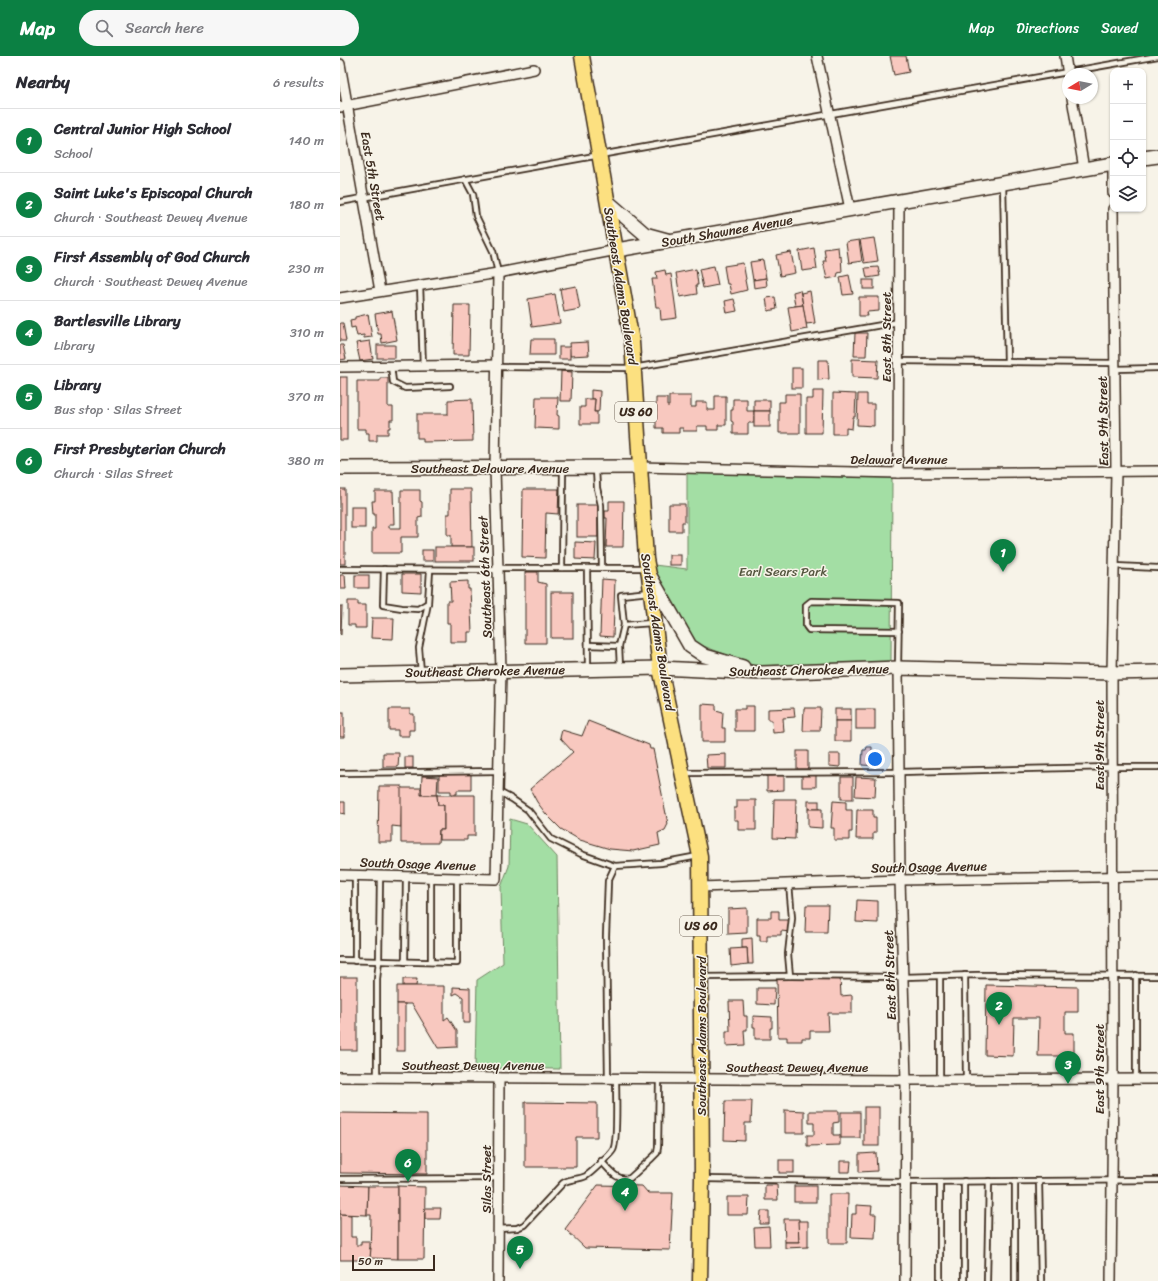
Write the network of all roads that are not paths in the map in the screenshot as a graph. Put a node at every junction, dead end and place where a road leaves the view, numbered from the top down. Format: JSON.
{"nodes":[{"id":1,"x":582,"y":56,"type":"edge"},
{"id":2,"x":817,"y":56,"type":"edge"},
{"id":3,"x":1065,"y":56,"type":"edge"},
{"id":4,"x":1158,"y":56,"type":"edge"},
{"id":5,"x":340,"y":64,"type":"edge"},
{"id":6,"x":1067,"y":68,"type":"edge"},
{"id":7,"x":1098,"y":68,"type":"edge"},
{"id":8,"x":534,"y":69,"type":"dead end"},
{"id":9,"x":1062,"y":75,"type":"edge"},
{"id":10,"x":1073,"y":104,"type":"edge"},
{"id":11,"x":344,"y":107,"type":"edge"},
{"id":12,"x":830,"y":115,"type":"junction"},
{"id":13,"x":600,"y":155,"type":"junction"},
{"id":14,"x":1158,"y":156,"type":"edge"},
{"id":15,"x":1146,"y":158,"type":"edge"},
{"id":16,"x":1110,"y":165,"type":"edge"},
{"id":17,"x":1084,"y":169,"type":"junction"},
{"id":18,"x":465,"y":179,"type":"junction"},
{"id":19,"x":1003,"y":183,"type":"junction"},
{"id":20,"x":364,"y":198,"type":"junction"},
{"id":21,"x":899,"y":200,"type":"junction"},
{"id":22,"x":340,"y":202,"type":"edge"},
{"id":23,"x":608,"y":202,"type":"junction"},
{"id":24,"x":850,"y":209,"type":"junction"},
{"id":25,"x":1113,"y":212,"type":"edge"},
{"id":26,"x":671,"y":240,"type":"junction"},
{"id":27,"x":617,"y":250,"type":"junction"},
{"id":28,"x":498,"y":273,"type":"junction"},
{"id":29,"x":420,"y":285,"type":"junction"},
{"id":30,"x":380,"y":292,"type":"junction"},
{"id":31,"x":340,"y":298,"type":"edge"},
{"id":32,"x":899,"y":322,"type":"junction"},
{"id":33,"x":899,"y":361,"type":"junction"},
{"id":34,"x":1007,"y":362,"type":"junction"},
{"id":35,"x":391,"y":366,"type":"junction"},
{"id":36,"x":423,"y":366,"type":"junction"},
{"id":37,"x":496,"y":366,"type":"junction"},
{"id":38,"x":1115,"y":366,"type":"junction"},
{"id":39,"x":340,"y":367,"type":"edge"},
{"id":40,"x":633,"y":368,"type":"junction"},
{"id":41,"x":1158,"y":368,"type":"edge"},
{"id":42,"x":450,"y":386,"type":"dead end"},
{"id":43,"x":639,"y":467,"type":"junction"},
{"id":44,"x":340,"y":468,"type":"edge"},
{"id":45,"x":494,"y":468,"type":"junction"},
{"id":46,"x":564,"y":468,"type":"junction"},
{"id":47,"x":596,"y":468,"type":"junction"},
{"id":48,"x":1116,"y":471,"type":"junction"},
{"id":49,"x":1158,"y":471,"type":"edge"},
{"id":50,"x":898,"y":473,"type":"junction"},
{"id":51,"x":1114,"y":566,"type":"junction"},
{"id":52,"x":562,"y":568,"type":"junction"},
{"id":53,"x":587,"y":568,"type":"junction"},
{"id":54,"x":602,"y":568,"type":"junction"},
{"id":55,"x":1158,"y":568,"type":"edge"},
{"id":56,"x":340,"y":569,"type":"edge"},
{"id":57,"x":384,"y":569,"type":"junction"},
{"id":58,"x":498,"y":569,"type":"junction"},
{"id":59,"x":430,"y":570,"type":"junction"},
{"id":60,"x":648,"y":571,"type":"junction"},
{"id":61,"x":651,"y":592,"type":"junction"},
{"id":62,"x":428,"y":603,"type":"junction"},
{"id":63,"x":655,"y":623,"type":"junction"},
{"id":64,"x":624,"y":625,"type":"junction"},
{"id":65,"x":899,"y":631,"type":"junction"},
{"id":66,"x":588,"y":645,"type":"junction"},
{"id":67,"x":619,"y":646,"type":"junction"},
{"id":68,"x":620,"y":668,"type":"junction"},
{"id":69,"x":660,"y":668,"type":"junction"},
{"id":70,"x":898,"y":668,"type":"junction"},
{"id":71,"x":588,"y":669,"type":"junction"},
{"id":72,"x":500,"y":671,"type":"junction"},
{"id":73,"x":1158,"y":672,"type":"edge"},
{"id":74,"x":421,"y":673,"type":"junction"},
{"id":75,"x":762,"y":673,"type":"junction"},
{"id":76,"x":1112,"y":673,"type":"junction"},
{"id":77,"x":340,"y":675,"type":"edge"},
{"id":78,"x":1112,"y":767,"type":"junction"},
{"id":79,"x":1158,"y":767,"type":"edge"},
{"id":80,"x":498,"y":771,"type":"junction"},
{"id":81,"x":899,"y":772,"type":"junction"},
{"id":82,"x":340,"y":773,"type":"edge"},
{"id":83,"x":682,"y":773,"type":"junction"},
{"id":84,"x":498,"y":792,"type":"junction"},
{"id":85,"x":700,"y":856,"type":"junction"},
{"id":86,"x":615,"y":866,"type":"junction"},
{"id":87,"x":340,"y":875,"type":"edge"},
{"id":88,"x":355,"y":875,"type":"junction"},
{"id":89,"x":380,"y":876,"type":"junction"},
{"id":90,"x":1112,"y":876,"type":"junction"},
{"id":91,"x":1158,"y":876,"type":"edge"},
{"id":92,"x":406,"y":877,"type":"junction"},
{"id":93,"x":432,"y":877,"type":"junction"},
{"id":94,"x":458,"y":878,"type":"junction"},
{"id":95,"x":496,"y":879,"type":"joint"},
{"id":96,"x":900,"y":880,"type":"junction"},
{"id":97,"x":789,"y":884,"type":"junction"},
{"id":98,"x":701,"y":888,"type":"junction"},
{"id":99,"x":340,"y":960,"type":"edge"},
{"id":100,"x":354,"y":961,"type":"junction"},
{"id":101,"x":379,"y":961,"type":"junction"},
{"id":102,"x":404,"y":962,"type":"junction"},
{"id":103,"x":431,"y":962,"type":"junction"},
{"id":104,"x":965,"y":975,"type":"junction"},
{"id":105,"x":1112,"y":975,"type":"junction"},
{"id":106,"x":790,"y":976,"type":"junction"},
{"id":107,"x":940,"y":976,"type":"junction"},
{"id":108,"x":1136,"y":976,"type":"junction"},
{"id":109,"x":1158,"y":976,"type":"edge"},
{"id":110,"x":701,"y":977,"type":"junction"},
{"id":111,"x":903,"y":977,"type":"junction"},
{"id":112,"x":340,"y":1077,"type":"edge"},
{"id":113,"x":377,"y":1077,"type":"junction"},
{"id":114,"x":499,"y":1078,"type":"junction"},
{"id":115,"x":612,"y":1079,"type":"junction"},
{"id":116,"x":659,"y":1079,"type":"junction"},
{"id":117,"x":701,"y":1079,"type":"junction"},
{"id":118,"x":940,"y":1079,"type":"junction"},
{"id":119,"x":1113,"y":1079,"type":"junction"},
{"id":120,"x":1136,"y":1079,"type":"junction"},
{"id":121,"x":1158,"y":1079,"type":"edge"},
{"id":122,"x":906,"y":1080,"type":"junction"},
{"id":123,"x":966,"y":1080,"type":"junction"},
{"id":124,"x":601,"y":1162,"type":"junction"},
{"id":125,"x":499,"y":1178,"type":"junction"},
{"id":126,"x":340,"y":1179,"type":"edge"},
{"id":127,"x":702,"y":1179,"type":"junction"},
{"id":128,"x":1158,"y":1180,"type":"edge"},
{"id":129,"x":989,"y":1181,"type":"junction"},
{"id":130,"x":1015,"y":1181,"type":"junction"},
{"id":131,"x":1039,"y":1181,"type":"junction"},
{"id":132,"x":1112,"y":1181,"type":"junction"},
{"id":133,"x":906,"y":1182,"type":"junction"},
{"id":134,"x":940,"y":1182,"type":"junction"},
{"id":135,"x":964,"y":1182,"type":"junction"},
{"id":136,"x":498,"y":1229,"type":"junction"},
{"id":137,"x":498,"y":1281,"type":"edge"},
{"id":138,"x":700,"y":1281,"type":"edge"},
{"id":139,"x":905,"y":1281,"type":"edge"},
{"id":140,"x":940,"y":1281,"type":"edge"},
{"id":141,"x":964,"y":1281,"type":"edge"},
{"id":142,"x":987,"y":1281,"type":"edge"},
{"id":143,"x":1015,"y":1281,"type":"edge"},
{"id":144,"x":1042,"y":1281,"type":"edge"},
{"id":145,"x":1111,"y":1281,"type":"edge"}],
"edges":[{"from":1,"to":13,"type":"main road","name":"Southeast Adams Boulevard","number":"US 60"},
{"from":2,"to":12,"type":"street"},
{"from":3,"to":6,"type":"street"},
{"from":4,"to":7,"type":"lane"},
{"from":5,"to":11,"type":"street","name":"East 5th Street"},
{"from":8,"to":11,"type":"street"},
{"from":9,"to":12,"type":"lane"},
{"from":10,"to":17,"type":"street"},
{"from":11,"to":20,"type":"street","name":"East 5th Street"},
{"from":12,"to":13,"type":"lane"},
{"from":12,"to":24,"type":"street"},
{"from":13,"to":18,"type":"lane"},
{"from":13,"to":23,"type":"main road","name":"Southeast Adams Boulevard","number":"US 60"},
{"from":14,"to":15,"type":"street"},
{"from":16,"to":17,"type":"street","name":"South Shawnee Avenue"},
{"from":17,"to":19,"type":"street","name":"South Shawnee Avenue"},
{"from":18,"to":20,"type":"lane"},
{"from":18,"to":28,"type":"lane"},
{"from":19,"to":21,"type":"street","name":"South Shawnee Avenue"},
{"from":19,"to":34,"type":"lane"},
{"from":20,"to":22,"type":"lane"},
{"from":20,"to":30,"type":"street","name":"East 5th Street"},
{"from":21,"to":24,"type":"street","name":"South Shawnee Avenue"},
{"from":21,"to":32,"type":"street","name":"East 8th Street"},
{"from":23,"to":26,"type":"street"},
{"from":23,"to":27,"type":"main road","name":"Southeast Adams Boulevard","number":"US 60"},
{"from":24,"to":26,"type":"street","name":"South Shawnee Avenue"},
{"from":25,"to":38,"type":"street","name":"East 9th Street"},
{"from":26,"to":27,"type":"street","name":"South Shawnee Avenue"},
{"from":27,"to":28,"type":"street","name":"South Shawnee Avenue"},
{"from":27,"to":40,"type":"main road","name":"Southeast Adams Boulevard","number":"US 60"},
{"from":28,"to":29,"type":"street","name":"South Shawnee Avenue"},
{"from":28,"to":37,"type":"street","name":"Southeast 6th Street"},
{"from":29,"to":30,"type":"street","name":"South Shawnee Avenue"},
{"from":29,"to":36,"type":"lane"},
{"from":30,"to":31,"type":"street","name":"South Shawnee Avenue"},
{"from":32,"to":33,"type":"street","name":"East 8th Street"},
{"from":32,"to":40,"type":"lane"},
{"from":33,"to":34,"type":"lane"},
{"from":33,"to":50,"type":"street","name":"East 8th Street"},
{"from":34,"to":38,"type":"lane"},
{"from":35,"to":36,"type":"street"},
{"from":35,"to":39,"type":"street"},
{"from":35,"to":42,"type":"lane"},
{"from":36,"to":37,"type":"street"},
{"from":37,"to":40,"type":"lane"},
{"from":37,"to":45,"type":"street","name":"Southeast 6th Street"},
{"from":38,"to":41,"type":"lane"},
{"from":38,"to":48,"type":"street","name":"East 9th Street"},
{"from":40,"to":43,"type":"main road","name":"Southeast Adams Boulevard","number":"US 60"},
{"from":43,"to":47,"type":"street","name":"Southeast Delaware Avenue"},
{"from":43,"to":50,"type":"street","name":"Delaware Avenue"},
{"from":43,"to":60,"type":"main road","name":"Southeast Adams Boulevard","number":"US 60"},
{"from":44,"to":45,"type":"street","name":"Southeast Delaware Avenue"},
{"from":45,"to":46,"type":"street","name":"Southeast Delaware Avenue"},
{"from":45,"to":58,"type":"street","name":"Southeast 6th Street"},
{"from":46,"to":47,"type":"street","name":"Southeast Delaware Avenue"},
{"from":46,"to":52,"type":"lane"},
{"from":47,"to":54,"type":"lane"},
{"from":48,"to":49,"type":"street","name":"Delaware Avenue"},
{"from":48,"to":50,"type":"street","name":"Delaware Avenue"},
{"from":48,"to":51,"type":"street","name":"East 9th Street"},
{"from":51,"to":55,"type":"lane"},
{"from":51,"to":76,"type":"street","name":"East 9th Street"},
{"from":52,"to":53,"type":"lane"},
{"from":52,"to":58,"type":"lane"},
{"from":53,"to":54,"type":"lane"},
{"from":53,"to":66,"type":"lane"},
{"from":54,"to":60,"type":"lane"},
{"from":56,"to":57,"type":"lane"},
{"from":57,"to":59,"type":"lane"},
{"from":57,"to":62,"type":"lane"},
{"from":58,"to":59,"type":"lane"},
{"from":58,"to":72,"type":"street","name":"Southeast 6th Street"},
{"from":59,"to":62,"type":"lane"},
{"from":60,"to":61,"type":"main road","name":"Southeast Adams Boulevard","number":"US 60"},
{"from":60,"to":75,"type":"street"},
{"from":61,"to":63,"type":"main road","name":"Southeast Adams Boulevard","number":"US 60"},
{"from":61,"to":64,"type":"lane"},
{"from":62,"to":74,"type":"lane"},
{"from":63,"to":64,"type":"lane"},
{"from":63,"to":69,"type":"main road","name":"Southeast Adams Boulevard","number":"US 60"},
{"from":64,"to":67,"type":"lane"},
{"from":65,"to":65,"type":"lane"},
{"from":65,"to":70,"type":"lane"},
{"from":66,"to":67,"type":"lane"},
{"from":66,"to":71,"type":"lane"},
{"from":67,"to":68,"type":"lane"},
{"from":68,"to":69,"type":"street","name":"Southeast Cherokee Avenue"},
{"from":68,"to":71,"type":"street","name":"Southeast Cherokee Avenue"},
{"from":69,"to":75,"type":"street","name":"Southeast Cherokee Avenue"},
{"from":69,"to":83,"type":"main road","name":"Southeast Adams Boulevard","number":"US 60"},
{"from":70,"to":75,"type":"street","name":"Southeast Cherokee Avenue"},
{"from":70,"to":76,"type":"street","name":"Southeast Cherokee Avenue"},
{"from":70,"to":81,"type":"street","name":"East 8th Street"},
{"from":71,"to":72,"type":"street","name":"Southeast Cherokee Avenue"},
{"from":72,"to":74,"type":"street","name":"Southeast Cherokee Avenue"},
{"from":72,"to":80,"type":"street","name":"Southeast 6th Street"},
{"from":73,"to":76,"type":"street","name":"Southeast Cherokee Avenue"},
{"from":74,"to":77,"type":"street","name":"Southeast Cherokee Avenue"},
{"from":76,"to":78,"type":"street","name":"East 9th Street"},
{"from":78,"to":79,"type":"lane"},
{"from":78,"to":81,"type":"lane"},
{"from":78,"to":90,"type":"street","name":"East 9th Street"},
{"from":80,"to":82,"type":"lane"},
{"from":80,"to":84,"type":"street","name":"Southeast 6th Street"},
{"from":81,"to":83,"type":"lane"},
{"from":81,"to":96,"type":"street","name":"East 8th Street"},
{"from":83,"to":85,"type":"main road","name":"Southeast Adams Boulevard","number":"US 60"},
{"from":84,"to":86,"type":"lane"},
{"from":84,"to":95,"type":"street","name":"Southeast 6th Street"},
{"from":85,"to":86,"type":"lane"},
{"from":85,"to":98,"type":"main road","name":"Southeast Adams Boulevard","number":"US 60"},
{"from":86,"to":115,"type":"lane"},
{"from":87,"to":88,"type":"street","name":"South Osage Avenue"},
{"from":88,"to":89,"type":"street","name":"South Osage Avenue"},
{"from":88,"to":100,"type":"lane"},
{"from":89,"to":92,"type":"street","name":"South Osage Avenue"},
{"from":89,"to":101,"type":"lane"},
{"from":90,"to":91,"type":"street","name":"South Osage Avenue"},
{"from":90,"to":96,"type":"street","name":"South Osage Avenue"},
{"from":90,"to":105,"type":"street","name":"East 9th Street"},
{"from":92,"to":93,"type":"street","name":"South Osage Avenue"},
{"from":92,"to":102,"type":"lane"},
{"from":93,"to":94,"type":"street","name":"South Osage Avenue"},
{"from":93,"to":103,"type":"lane"},
{"from":94,"to":95,"type":"street","name":"South Osage Avenue"},
{"from":94,"to":103,"type":"lane"},
{"from":96,"to":97,"type":"street","name":"South Osage Avenue"},
{"from":96,"to":111,"type":"street","name":"East 8th Street"},
{"from":97,"to":98,"type":"street","name":"South Osage Avenue"},
{"from":97,"to":106,"type":"lane"},
{"from":98,"to":110,"type":"main road","name":"Southeast Adams Boulevard","number":"US 60"},
{"from":99,"to":100,"type":"lane"},
{"from":100,"to":101,"type":"lane"},
{"from":101,"to":102,"type":"lane"},
{"from":101,"to":113,"type":"lane"},
{"from":102,"to":103,"type":"lane"},
{"from":104,"to":105,"type":"lane"},
{"from":104,"to":107,"type":"lane"},
{"from":104,"to":123,"type":"lane"},
{"from":105,"to":108,"type":"lane"},
{"from":105,"to":119,"type":"street","name":"East 9th Street"},
{"from":106,"to":110,"type":"lane"},
{"from":106,"to":111,"type":"lane"},
{"from":107,"to":111,"type":"lane"},
{"from":107,"to":118,"type":"lane"},
{"from":108,"to":109,"type":"lane"},
{"from":108,"to":120,"type":"lane"},
{"from":110,"to":117,"type":"main road","name":"Southeast Adams Boulevard","number":"US 60"},
{"from":111,"to":122,"type":"street","name":"East 8th Street"},
{"from":112,"to":113,"type":"street","name":"Southeast Dewey Avenue"},
{"from":113,"to":114,"type":"street","name":"Southeast Dewey Avenue"},
{"from":114,"to":115,"type":"street","name":"Southeast Dewey Avenue"},
{"from":114,"to":125,"type":"street","name":"Silas Street"},
{"from":115,"to":116,"type":"street","name":"Southeast Dewey Avenue"},
{"from":115,"to":124,"type":"lane"},
{"from":116,"to":117,"type":"street","name":"Southeast Dewey Avenue"},
{"from":116,"to":124,"type":"lane"},
{"from":117,"to":122,"type":"street","name":"Southeast Dewey Avenue"},
{"from":117,"to":127,"type":"main road","name":"Southeast Adams Boulevard","number":"US 60"},
{"from":118,"to":122,"type":"street","name":"Southeast Dewey Avenue"},
{"from":118,"to":123,"type":"street","name":"Southeast Dewey Avenue"},
{"from":119,"to":120,"type":"street","name":"Southeast Dewey Avenue"},
{"from":119,"to":123,"type":"street","name":"Southeast Dewey Avenue"},
{"from":119,"to":132,"type":"street","name":"East 9th Street"},
{"from":120,"to":121,"type":"street","name":"Southeast Dewey Avenue"},
{"from":122,"to":133,"type":"street","name":"East 8th Street"},
{"from":124,"to":136,"type":"lane"},
{"from":125,"to":126,"type":"lane"},
{"from":125,"to":136,"type":"street","name":"Silas Street"},
{"from":127,"to":133,"type":"lane"},
{"from":127,"to":138,"type":"main road","name":"Southeast Adams Boulevard","number":"US 60"},
{"from":128,"to":132,"type":"lane"},
{"from":129,"to":130,"type":"lane"},
{"from":129,"to":135,"type":"lane"},
{"from":129,"to":142,"type":"lane"},
{"from":130,"to":131,"type":"lane"},
{"from":130,"to":143,"type":"lane"},
{"from":131,"to":132,"type":"lane"},
{"from":131,"to":144,"type":"lane"},
{"from":132,"to":145,"type":"street","name":"East 9th Street"},
{"from":133,"to":134,"type":"lane"},
{"from":133,"to":139,"type":"street","name":"East 8th Street"},
{"from":134,"to":135,"type":"lane"},
{"from":134,"to":140,"type":"lane"},
{"from":135,"to":141,"type":"lane"},
{"from":136,"to":137,"type":"street","name":"Silas Street"}]}
